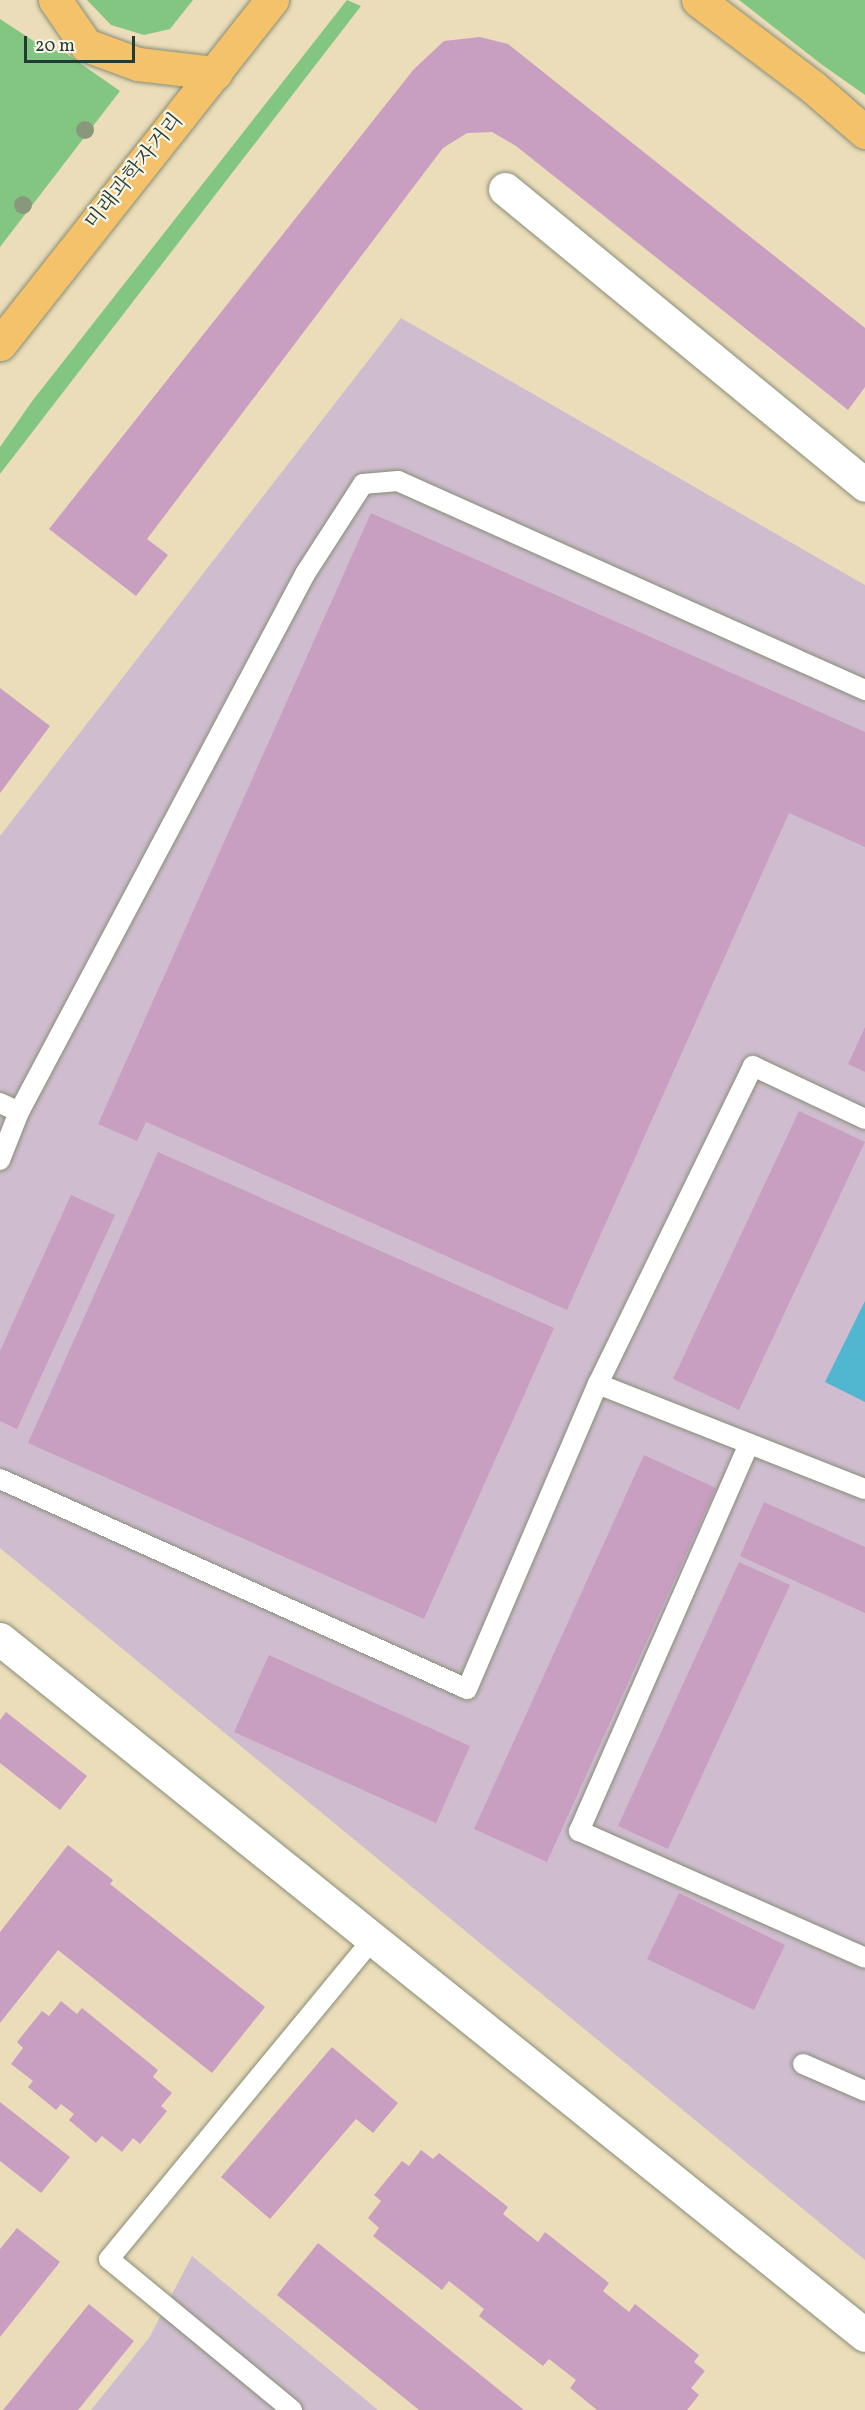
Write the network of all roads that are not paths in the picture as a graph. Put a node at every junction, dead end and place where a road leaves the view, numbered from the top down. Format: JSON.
{"nodes":[{"id":1,"x":56,"y":0,"type":"edge"},
{"id":2,"x":272,"y":0,"type":"edge"},
{"id":3,"x":698,"y":0,"type":"edge"},
{"id":4,"x":215,"y":73,"type":"junction"},
{"id":5,"x":865,"y":132,"type":"edge"},
{"id":6,"x":505,"y":189,"type":"dead end"},
{"id":7,"x":0,"y":344,"type":"edge"},
{"id":8,"x":865,"y":485,"type":"edge"},
{"id":9,"x":865,"y":690,"type":"edge"},
{"id":10,"x":0,"y":1103,"type":"edge"},
{"id":11,"x":19,"y":1112,"type":"junction"},
{"id":12,"x":865,"y":1119,"type":"edge"},
{"id":13,"x":0,"y":1160,"type":"edge"},
{"id":14,"x":598,"y":1384,"type":"junction"},
{"id":15,"x":749,"y":1444,"type":"junction"},
{"id":16,"x":0,"y":1479,"type":"edge"},
{"id":17,"x":865,"y":1489,"type":"edge"},
{"id":18,"x":0,"y":1639,"type":"edge"},
{"id":19,"x":374,"y":1938,"type":"junction"},
{"id":20,"x":865,"y":1958,"type":"edge"},
{"id":21,"x":802,"y":2064,"type":"dead end"},
{"id":22,"x":865,"y":2091,"type":"edge"},
{"id":23,"x":865,"y":2335,"type":"edge"},
{"id":24,"x":292,"y":2410,"type":"edge"}],
"edges":[{"from":1,"to":4,"type":"main road"},
{"from":2,"to":4,"type":"main road","name":"미래과학자거리"},
{"from":3,"to":5,"type":"main road"},
{"from":4,"to":7,"type":"main road","name":"미래과학자거리"},
{"from":6,"to":8,"type":"street"},
{"from":9,"to":11,"type":"lane"},
{"from":10,"to":11,"type":"lane"},
{"from":11,"to":13,"type":"lane"},
{"from":12,"to":14,"type":"lane"},
{"from":14,"to":15,"type":"lane"},
{"from":14,"to":16,"type":"lane"},
{"from":15,"to":17,"type":"lane"},
{"from":15,"to":20,"type":"lane"},
{"from":18,"to":19,"type":"street"},
{"from":19,"to":23,"type":"street"},
{"from":19,"to":24,"type":"lane"},
{"from":21,"to":22,"type":"lane"}]}
